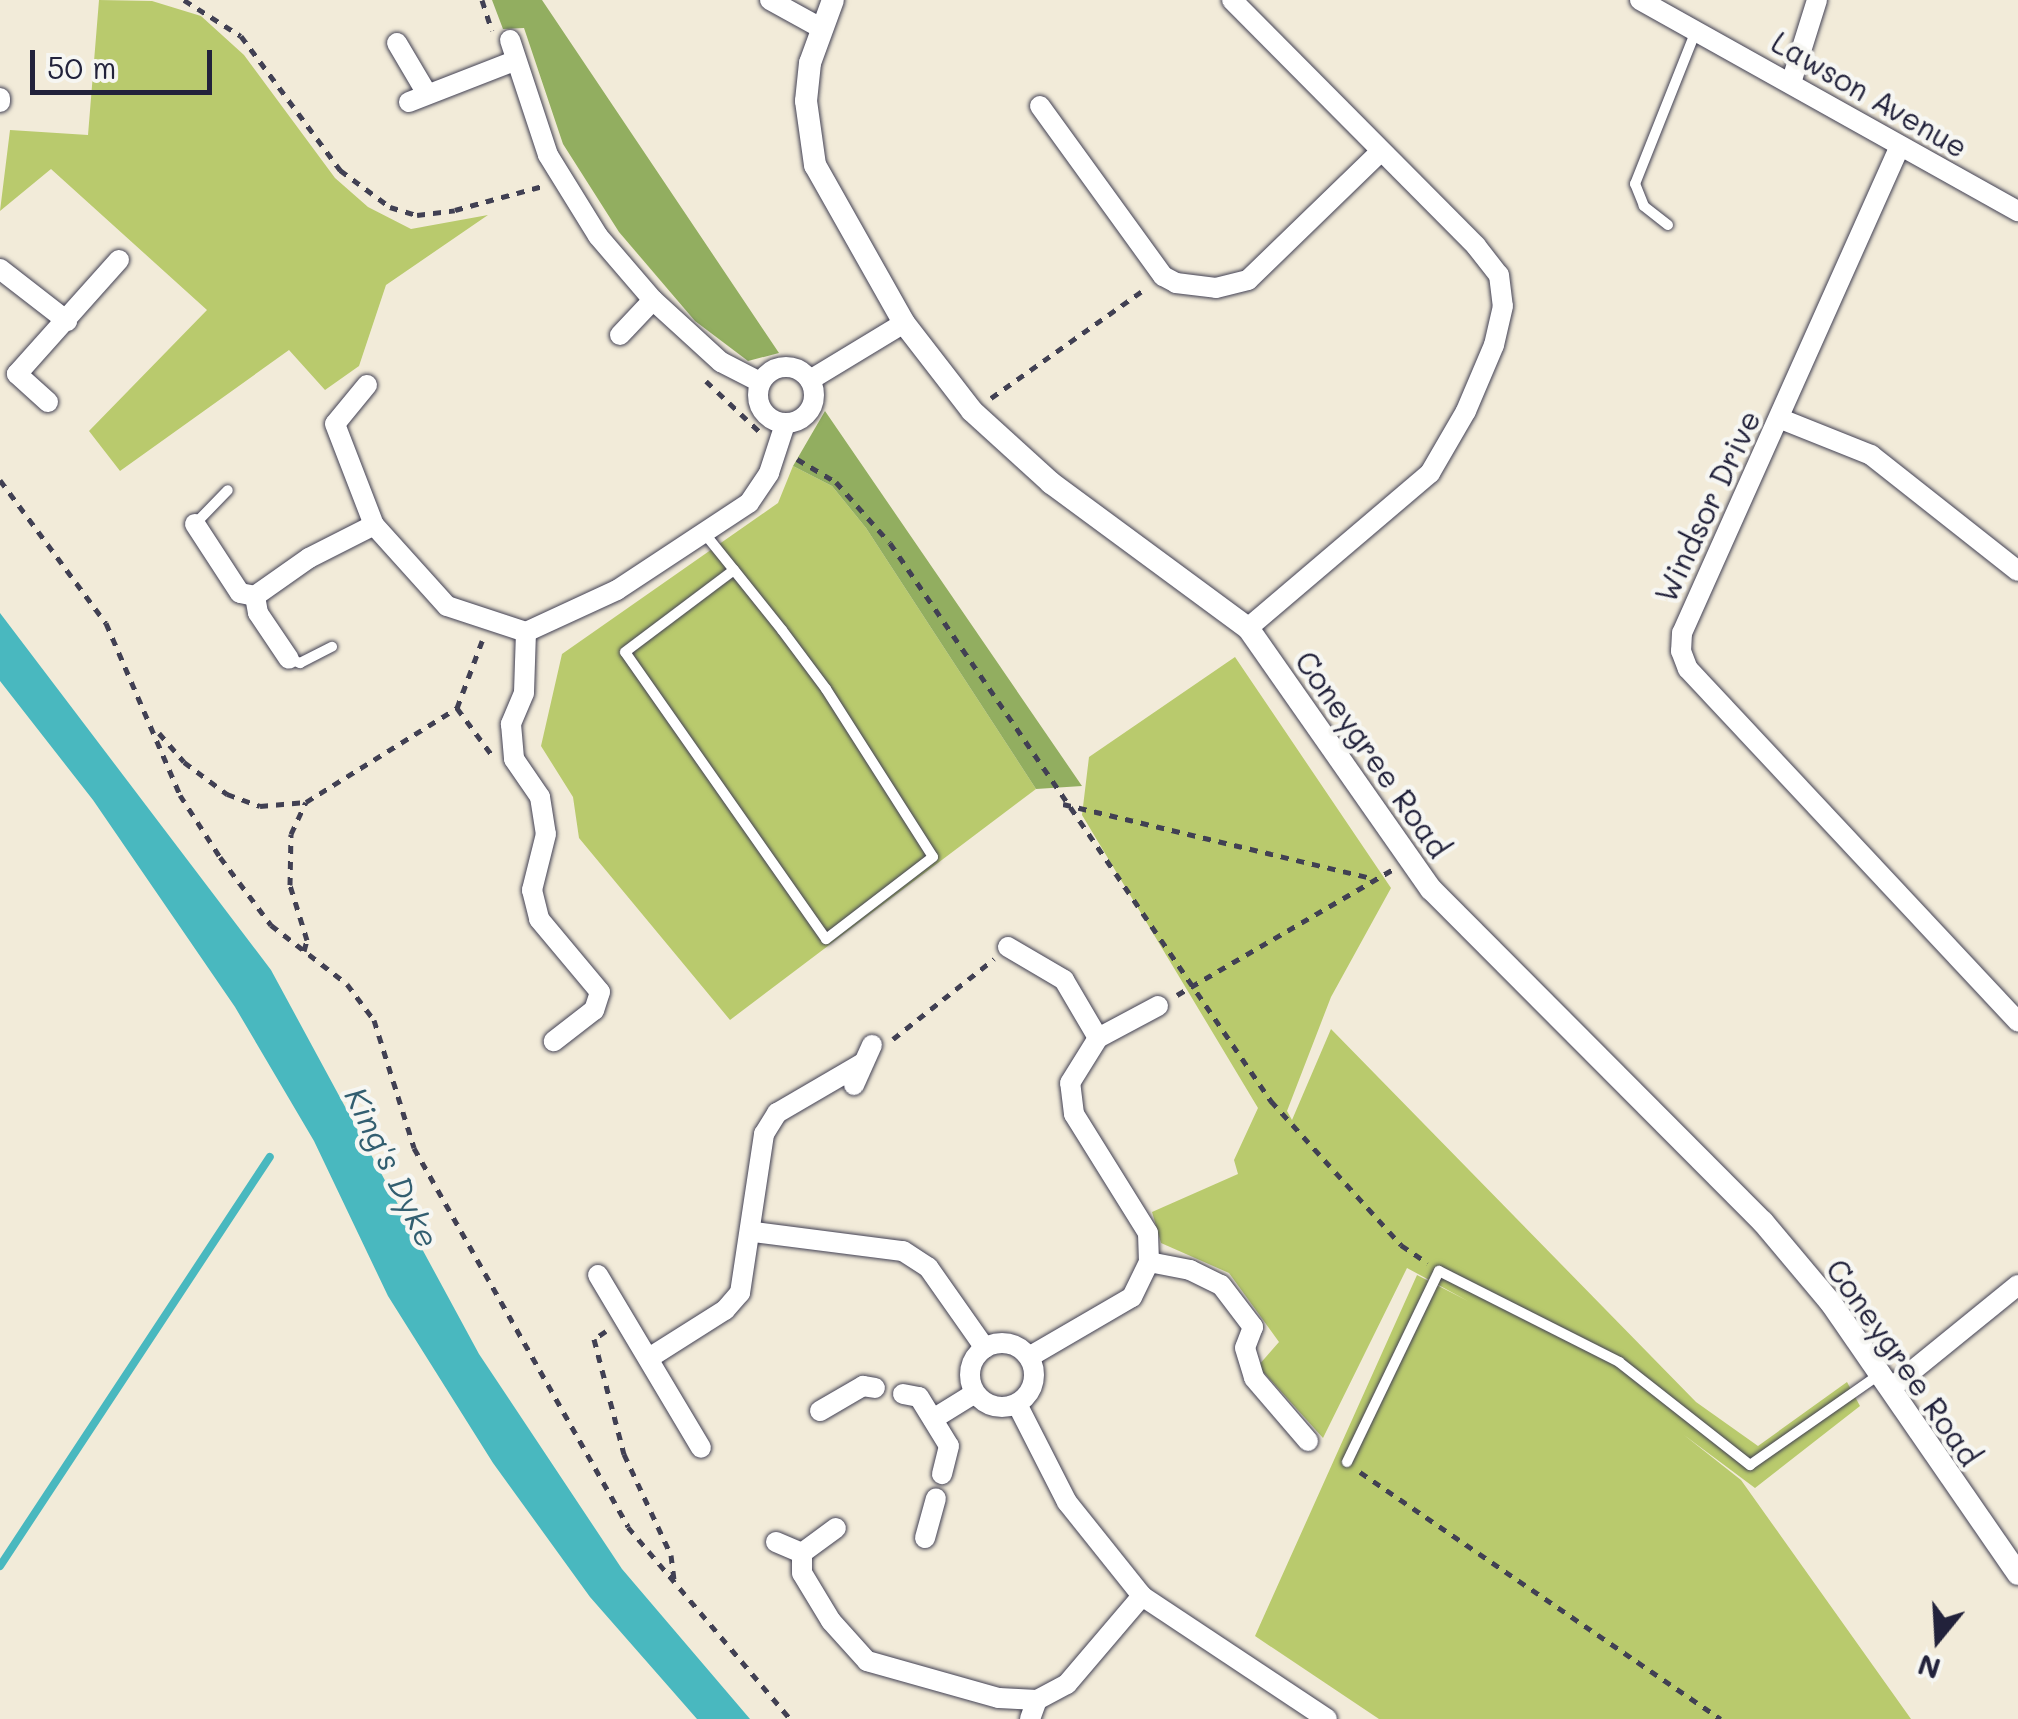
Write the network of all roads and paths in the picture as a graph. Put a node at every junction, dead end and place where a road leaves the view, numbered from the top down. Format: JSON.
{"nodes":[{"id":1,"x":184,"y":0,"type":"edge"},
{"id":2,"x":482,"y":0,"type":"edge"},
{"id":3,"x":770,"y":0,"type":"edge"},
{"id":4,"x":832,"y":0,"type":"edge"},
{"id":5,"x":1232,"y":0,"type":"edge"},
{"id":6,"x":1640,"y":0,"type":"edge"},
{"id":7,"x":1816,"y":0,"type":"edge"},
{"id":8,"x":819,"y":27,"type":"junction"},
{"id":9,"x":1696,"y":31,"type":"junction"},
{"id":10,"x":397,"y":43,"type":"dead end"},
{"id":11,"x":509,"y":55,"type":"junction"},
{"id":12,"x":1791,"y":83,"type":"junction"},
{"id":13,"x":1040,"y":106,"type":"dead end"},
{"id":14,"x":1900,"y":148,"type":"junction"},
{"id":15,"x":1378,"y":152,"type":"junction"},
{"id":16,"x":536,"y":175,"type":"dead end"},
{"id":17,"x":544,"y":186,"type":"junction"},
{"id":18,"x":554,"y":200,"type":"dead end"},
{"id":19,"x":2018,"y":211,"type":"edge"},
{"id":20,"x":1668,"y":225,"type":"dead end"},
{"id":21,"x":119,"y":260,"type":"dead end"},
{"id":22,"x":0,"y":269,"type":"edge"},
{"id":23,"x":1163,"y":276,"type":"junction"},
{"id":24,"x":653,"y":300,"type":"junction"},
{"id":25,"x":66,"y":321,"type":"junction"},
{"id":26,"x":904,"y":322,"type":"junction"},
{"id":27,"x":620,"y":334,"type":"dead end"},
{"id":28,"x":693,"y":369,"type":"dead end"},
{"id":29,"x":810,"y":380,"type":"junction"},
{"id":30,"x":760,"y":382,"type":"junction"},
{"id":31,"x":367,"y":385,"type":"dead end"},
{"id":32,"x":48,"y":402,"type":"dead end"},
{"id":33,"x":972,"y":411,"type":"junction"},
{"id":34,"x":1781,"y":419,"type":"junction"},
{"id":35,"x":785,"y":424,"type":"junction"},
{"id":36,"x":778,"y":448,"type":"junction"},
{"id":37,"x":0,"y":480,"type":"edge"},
{"id":38,"x":228,"y":490,"type":"dead end"},
{"id":39,"x":195,"y":524,"type":"joint"},
{"id":40,"x":374,"y":525,"type":"junction"},
{"id":41,"x":705,"y":534,"type":"junction"},
{"id":42,"x":734,"y":570,"type":"junction"},
{"id":43,"x":2018,"y":571,"type":"edge"},
{"id":44,"x":255,"y":596,"type":"junction"},
{"id":45,"x":491,"y":624,"type":"junction"},
{"id":46,"x":1248,"y":628,"type":"junction"},
{"id":47,"x":526,"y":632,"type":"junction"},
{"id":48,"x":332,"y":647,"type":"dead end"},
{"id":49,"x":289,"y":659,"type":"joint"},
{"id":50,"x":154,"y":726,"type":"junction"},
{"id":51,"x":306,"y":802,"type":"junction"},
{"id":52,"x":1063,"y":804,"type":"junction"},
{"id":53,"x":1407,"y":861,"type":"junction"},
{"id":54,"x":1376,"y":878,"type":"junction"},
{"id":55,"x":1008,"y":948,"type":"joint"},
{"id":56,"x":304,"y":951,"type":"junction"},
{"id":57,"x":1190,"y":987,"type":"junction"},
{"id":58,"x":1158,"y":1006,"type":"dead end"},
{"id":59,"x":2018,"y":1022,"type":"edge"},
{"id":60,"x":1098,"y":1038,"type":"junction"},
{"id":61,"x":554,"y":1041,"type":"dead end"},
{"id":62,"x":868,"y":1054,"type":"junction"},
{"id":63,"x":854,"y":1085,"type":"dead end"},
{"id":64,"x":754,"y":1232,"type":"junction"},
{"id":65,"x":1149,"y":1262,"type":"junction"},
{"id":66,"x":1439,"y":1271,"type":"junction"},
{"id":67,"x":598,"y":1275,"type":"dead end"},
{"id":68,"x":2018,"y":1285,"type":"edge"},
{"id":69,"x":633,"y":1332,"type":"junction"},
{"id":70,"x":984,"y":1348,"type":"junction"},
{"id":71,"x":1029,"y":1357,"type":"junction"},
{"id":72,"x":649,"y":1358,"type":"junction"},
{"id":73,"x":1885,"y":1382,"type":"junction"},
{"id":74,"x":875,"y":1388,"type":"dead end"},
{"id":75,"x":975,"y":1393,"type":"junction"},
{"id":76,"x":903,"y":1394,"type":"dead end"},
{"id":77,"x":1017,"y":1404,"type":"junction"},
{"id":78,"x":820,"y":1410,"type":"dead end"},
{"id":79,"x":933,"y":1420,"type":"junction"},
{"id":80,"x":1308,"y":1440,"type":"dead end"},
{"id":81,"x":700,"y":1448,"type":"dead end"},
{"id":82,"x":1346,"y":1462,"type":"joint"},
{"id":83,"x":942,"y":1474,"type":"dead end"},
{"id":84,"x":936,"y":1498,"type":"dead end"},
{"id":85,"x":836,"y":1528,"type":"dead end"},
{"id":86,"x":925,"y":1538,"type":"dead end"},
{"id":87,"x":776,"y":1542,"type":"dead end"},
{"id":88,"x":802,"y":1553,"type":"junction"},
{"id":89,"x":2018,"y":1574,"type":"edge"},
{"id":90,"x":674,"y":1582,"type":"junction"},
{"id":91,"x":1142,"y":1596,"type":"junction"},
{"id":92,"x":1034,"y":1709,"type":"edge"},
{"id":93,"x":790,"y":1719,"type":"edge"},
{"id":94,"x":1328,"y":1719,"type":"edge"},
{"id":95,"x":1721,"y":1719,"type":"edge"}],
"edges":[{"from":1,"to":17,"type":"path"},
{"from":2,"to":11,"type":"path"},
{"from":3,"to":8,"type":"street"},
{"from":4,"to":8,"type":"street","name":"Coneygree Road"},
{"from":5,"to":15,"type":"street"},
{"from":6,"to":9,"type":"street","name":"Lawson Avenue"},
{"from":7,"to":12,"type":"street"},
{"from":8,"to":26,"type":"street","name":"Coneygree Road"},
{"from":9,"to":12,"type":"street","name":"Lawson Avenue"},
{"from":9,"to":20,"type":"lane"},
{"from":10,"to":11,"type":"street"},
{"from":11,"to":24,"type":"street"},
{"from":12,"to":14,"type":"street","name":"Lawson Avenue"},
{"from":13,"to":23,"type":"street"},
{"from":14,"to":19,"type":"street","name":"Lawson Avenue"},
{"from":14,"to":34,"type":"street","name":"Windsor Drive"},
{"from":15,"to":23,"type":"street"},
{"from":15,"to":46,"type":"street"},
{"from":16,"to":17,"type":"path"},
{"from":17,"to":18,"type":"path"},
{"from":21,"to":25,"type":"street"},
{"from":22,"to":25,"type":"street"},
{"from":23,"to":33,"type":"path"},
{"from":24,"to":27,"type":"street"},
{"from":24,"to":30,"type":"street"},
{"from":25,"to":32,"type":"street"},
{"from":26,"to":29,"type":"street"},
{"from":26,"to":33,"type":"street","name":"Coneygree Road"},
{"from":28,"to":36,"type":"path"},
{"from":29,"to":30,"type":"street"},
{"from":29,"to":35,"type":"street"},
{"from":30,"to":35,"type":"street"},
{"from":31,"to":40,"type":"street"},
{"from":33,"to":46,"type":"street","name":"Coneygree Road"},
{"from":34,"to":43,"type":"street"},
{"from":34,"to":59,"type":"street","name":"Windsor Drive"},
{"from":35,"to":36,"type":"street"},
{"from":36,"to":41,"type":"street"},
{"from":36,"to":52,"type":"path"},
{"from":37,"to":50,"type":"path"},
{"from":38,"to":39,"type":"lane"},
{"from":39,"to":44,"type":"street"},
{"from":40,"to":44,"type":"street"},
{"from":40,"to":45,"type":"street"},
{"from":41,"to":42,"type":"lane"},
{"from":41,"to":47,"type":"street"},
{"from":42,"to":42,"type":"lane"},
{"from":44,"to":49,"type":"street"},
{"from":45,"to":47,"type":"street"},
{"from":45,"to":51,"type":"path"},
{"from":46,"to":53,"type":"street","name":"Coneygree Road"},
{"from":47,"to":61,"type":"street"},
{"from":48,"to":49,"type":"lane"},
{"from":50,"to":51,"type":"path"},
{"from":50,"to":56,"type":"path"},
{"from":51,"to":56,"type":"path"},
{"from":52,"to":54,"type":"path"},
{"from":52,"to":57,"type":"path"},
{"from":53,"to":54,"type":"path"},
{"from":53,"to":73,"type":"street","name":"Coneygree Road"},
{"from":54,"to":57,"type":"path"},
{"from":55,"to":60,"type":"street"},
{"from":55,"to":62,"type":"path"},
{"from":56,"to":90,"type":"path"},
{"from":57,"to":66,"type":"path"},
{"from":58,"to":60,"type":"street"},
{"from":60,"to":65,"type":"street"},
{"from":62,"to":63,"type":"street"},
{"from":62,"to":64,"type":"street"},
{"from":64,"to":70,"type":"street"},
{"from":64,"to":72,"type":"street"},
{"from":65,"to":71,"type":"street"},
{"from":65,"to":80,"type":"street"},
{"from":66,"to":73,"type":"lane"},
{"from":66,"to":82,"type":"lane"},
{"from":67,"to":69,"type":"street"},
{"from":68,"to":73,"type":"street"},
{"from":69,"to":72,"type":"street"},
{"from":69,"to":90,"type":"path"},
{"from":70,"to":71,"type":"street"},
{"from":70,"to":75,"type":"street"},
{"from":71,"to":77,"type":"street"},
{"from":72,"to":81,"type":"street"},
{"from":73,"to":89,"type":"street","name":"Coneygree Road"},
{"from":74,"to":78,"type":"street"},
{"from":75,"to":77,"type":"street"},
{"from":75,"to":79,"type":"street"},
{"from":76,"to":79,"type":"street"},
{"from":77,"to":91,"type":"street"},
{"from":79,"to":83,"type":"street"},
{"from":82,"to":95,"type":"path"},
{"from":84,"to":86,"type":"street"},
{"from":85,"to":88,"type":"street"},
{"from":87,"to":88,"type":"street"},
{"from":88,"to":92,"type":"street"},
{"from":90,"to":93,"type":"path"},
{"from":91,"to":92,"type":"street"},
{"from":91,"to":94,"type":"street"}]}
